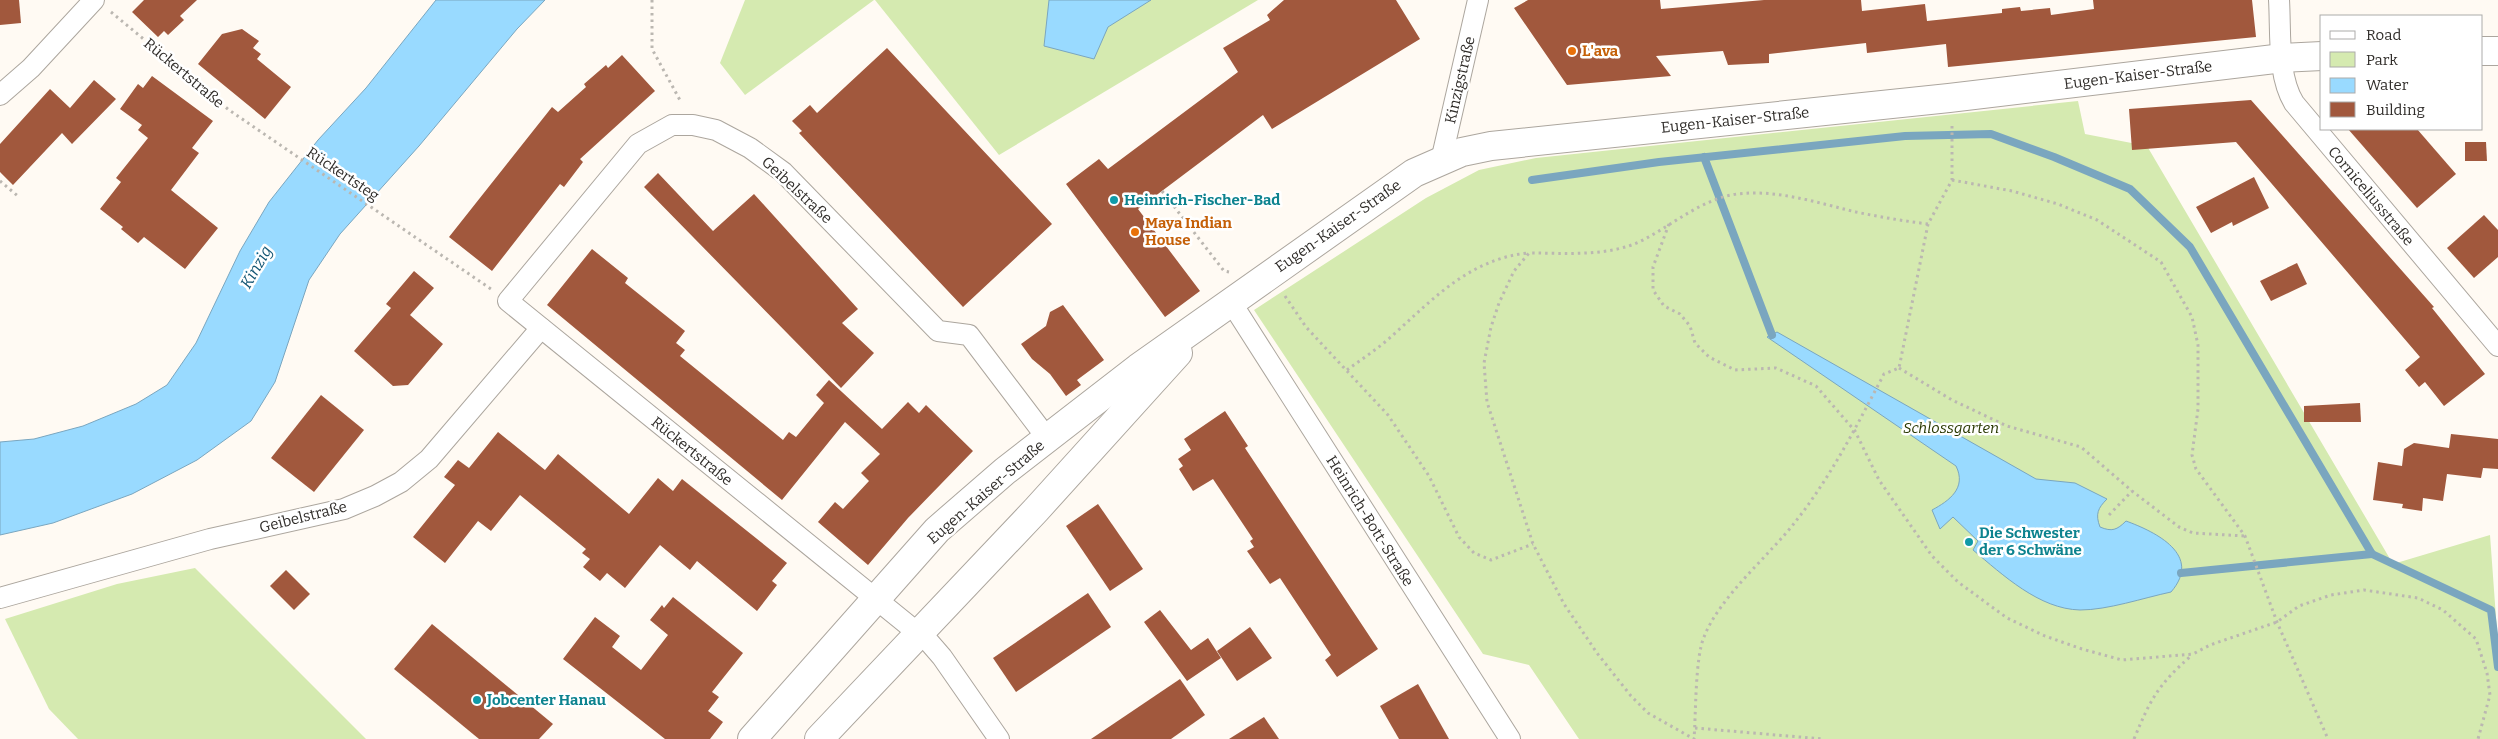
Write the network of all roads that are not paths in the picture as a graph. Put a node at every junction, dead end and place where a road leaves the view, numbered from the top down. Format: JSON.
{"nodes":[{"id":1,"x":1478,"y":0,"type":"edge"},
{"id":2,"x":2278,"y":0,"type":"edge"},
{"id":3,"x":99,"y":3,"type":"edge"},
{"id":4,"x":2483,"y":51,"type":"edge"},
{"id":5,"x":2498,"y":51,"type":"edge"},
{"id":6,"x":2320,"y":56,"type":"edge"},
{"id":7,"x":2283,"y":58,"type":"junction"},
{"id":8,"x":0,"y":95,"type":"edge"},
{"id":9,"x":1442,"y":161,"type":"junction"},
{"id":10,"x":508,"y":301,"type":"joint"},
{"id":11,"x":1231,"y":302,"type":"junction"},
{"id":12,"x":541,"y":328,"type":"junction"},
{"id":13,"x":2498,"y":346,"type":"edge"},
{"id":14,"x":1047,"y":438,"type":"junction"},
{"id":15,"x":0,"y":598,"type":"edge"},
{"id":16,"x":876,"y":601,"type":"junction"},
{"id":17,"x":918,"y":634,"type":"junction"},
{"id":18,"x":752,"y":739,"type":"edge"},
{"id":19,"x":819,"y":739,"type":"edge"},
{"id":20,"x":999,"y":739,"type":"edge"},
{"id":21,"x":1510,"y":739,"type":"edge"}],
"edges":[{"from":1,"to":9,"type":"street","name":"Kinzigstraße"},
{"from":2,"to":7,"type":"street","name":"Corniceliusstraße"},
{"from":3,"to":8,"type":"street"},
{"from":4,"to":5,"type":"main road"},
{"from":6,"to":7,"type":"main road","name":"Eugen-Kaiser-Straße"},
{"from":7,"to":9,"type":"main road","name":"Eugen-Kaiser-Straße"},
{"from":7,"to":13,"type":"street","name":"Corniceliusstraße"},
{"from":9,"to":11,"type":"main road","name":"Eugen-Kaiser-Straße"},
{"from":10,"to":12,"type":"street","name":"Rückertstraße"},
{"from":10,"to":14,"type":"street","name":"Geibelstraße"},
{"from":11,"to":14,"type":"main road","name":"Eugen-Kaiser-Straße"},
{"from":11,"to":17,"type":"main road","name":"Eugen-Kaiser-Straße"},
{"from":11,"to":21,"type":"street","name":"Heinrich-Bott-Straße"},
{"from":12,"to":15,"type":"street","name":"Geibelstraße"},
{"from":12,"to":16,"type":"street","name":"Rückertstraße"},
{"from":14,"to":16,"type":"main road","name":"Eugen-Kaiser-Straße"},
{"from":16,"to":17,"type":"street","name":"Rückertstraße"},
{"from":16,"to":18,"type":"main road","name":"Eugen-Kaiser-Straße"},
{"from":17,"to":19,"type":"main road","name":"Eugen-Kaiser-Straße"},
{"from":17,"to":20,"type":"street","name":"Rückertstraße"}]}
